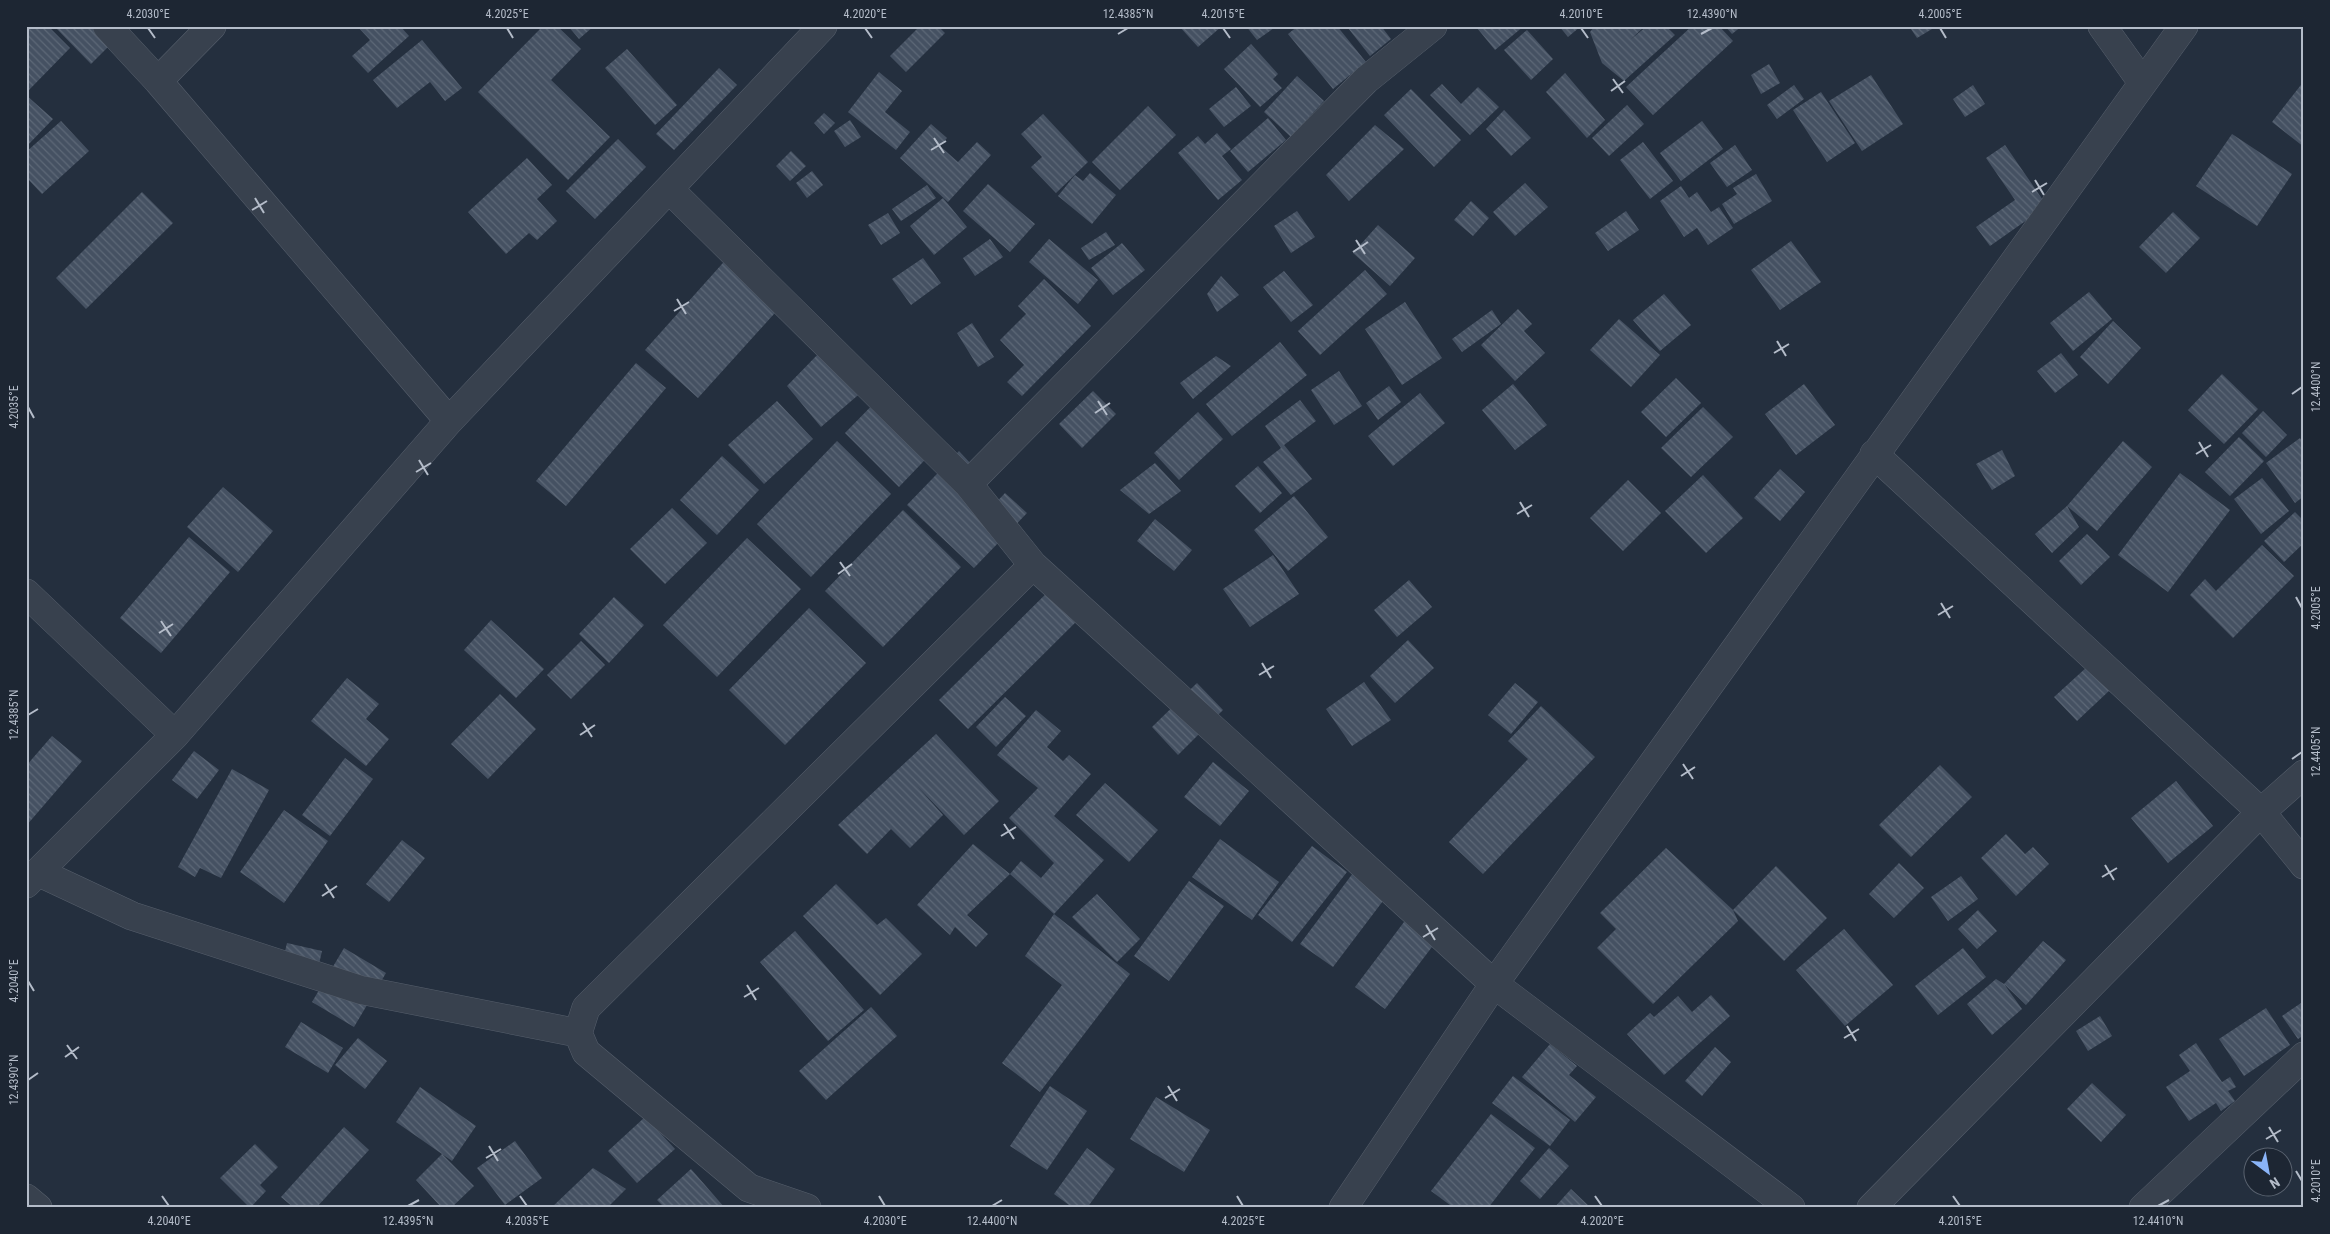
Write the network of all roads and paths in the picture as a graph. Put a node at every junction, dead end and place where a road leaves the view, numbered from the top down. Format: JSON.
{"nodes":[{"id":1,"x":107,"y":26,"type":"edge"},
{"id":2,"x":212,"y":26,"type":"edge"},
{"id":3,"x":823,"y":26,"type":"edge"},
{"id":4,"x":1433,"y":26,"type":"edge"},
{"id":5,"x":2102,"y":26,"type":"edge"},
{"id":6,"x":2184,"y":26,"type":"edge"},
{"id":7,"x":158,"y":81,"type":"junction"},
{"id":8,"x":2142,"y":82,"type":"junction"},
{"id":9,"x":669,"y":189,"type":"junction"},
{"id":10,"x":449,"y":421,"type":"junction"},
{"id":11,"x":1874,"y":454,"type":"junction"},
{"id":12,"x":968,"y":484,"type":"junction"},
{"id":13,"x":1033,"y":565,"type":"junction"},
{"id":14,"x":26,"y":593,"type":"edge"},
{"id":15,"x":175,"y":734,"type":"junction"},
{"id":16,"x":2304,"y":774,"type":"edge"},
{"id":17,"x":2262,"y":812,"type":"junction"},
{"id":18,"x":2304,"y":865,"type":"edge"},
{"id":19,"x":32,"y":878,"type":"edge"},
{"id":20,"x":1494,"y":984,"type":"junction"},
{"id":21,"x":578,"y":1034,"type":"junction"},
{"id":22,"x":2304,"y":1056,"type":"edge"},
{"id":23,"x":26,"y":1198,"type":"edge"},
{"id":24,"x":38,"y":1208,"type":"edge"},
{"id":25,"x":807,"y":1208,"type":"edge"},
{"id":26,"x":1343,"y":1208,"type":"edge"},
{"id":27,"x":1791,"y":1208,"type":"edge"},
{"id":28,"x":1870,"y":1208,"type":"edge"},
{"id":29,"x":2143,"y":1208,"type":"edge"}],
"edges":[{"from":1,"to":7,"type":"street"},
{"from":2,"to":7,"type":"street"},
{"from":3,"to":9,"type":"street"},
{"from":4,"to":12,"type":"street"},
{"from":5,"to":8,"type":"street"},
{"from":6,"to":8,"type":"street"},
{"from":7,"to":10,"type":"street"},
{"from":8,"to":11,"type":"street"},
{"from":9,"to":10,"type":"street"},
{"from":9,"to":12,"type":"street"},
{"from":10,"to":15,"type":"street"},
{"from":11,"to":17,"type":"street"},
{"from":11,"to":20,"type":"street"},
{"from":12,"to":13,"type":"street"},
{"from":13,"to":20,"type":"street"},
{"from":13,"to":21,"type":"street"},
{"from":14,"to":15,"type":"street"},
{"from":15,"to":19,"type":"street"},
{"from":16,"to":17,"type":"street"},
{"from":17,"to":18,"type":"street"},
{"from":17,"to":28,"type":"street"},
{"from":19,"to":21,"type":"street"},
{"from":20,"to":26,"type":"street"},
{"from":20,"to":27,"type":"street"},
{"from":21,"to":25,"type":"street"},
{"from":22,"to":29,"type":"street"},
{"from":23,"to":24,"type":"street"}]}
